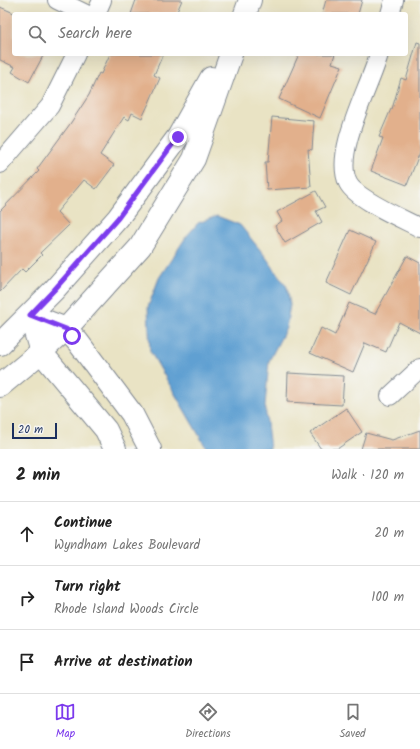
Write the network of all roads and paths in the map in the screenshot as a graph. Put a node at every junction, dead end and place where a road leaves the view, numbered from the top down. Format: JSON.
{"nodes":[{"id":1,"x":57,"y":0,"type":"edge"},
{"id":2,"x":102,"y":0,"type":"edge"},
{"id":3,"x":250,"y":0,"type":"edge"},
{"id":4,"x":394,"y":0,"type":"edge"},
{"id":5,"x":82,"y":12,"type":"edge"},
{"id":6,"x":97,"y":12,"type":"edge"},
{"id":7,"x":246,"y":12,"type":"edge"},
{"id":8,"x":391,"y":12,"type":"edge"},
{"id":9,"x":75,"y":56,"type":"edge"},
{"id":10,"x":223,"y":56,"type":"edge"},
{"id":11,"x":230,"y":56,"type":"edge"},
{"id":12,"x":378,"y":56,"type":"edge"},
{"id":13,"x":0,"y":164,"type":"edge"},
{"id":14,"x":420,"y":228,"type":"edge"},
{"id":15,"x":30,"y":315,"type":"junction"},
{"id":16,"x":66,"y":329,"type":"junction"},
{"id":17,"x":0,"y":344,"type":"edge"},
{"id":18,"x":41,"y":352,"type":"junction"},
{"id":19,"x":420,"y":368,"type":"edge"},
{"id":20,"x":0,"y":386,"type":"edge"},
{"id":21,"x":390,"y":396,"type":"dead end"},
{"id":22,"x":116,"y":449,"type":"edge"},
{"id":23,"x":150,"y":449,"type":"edge"}],
"edges":[{"from":1,"to":5,"type":"street"},
{"from":2,"to":6,"type":"street"},
{"from":3,"to":7,"type":"street"},
{"from":4,"to":8,"type":"street"},
{"from":9,"to":13,"type":"street"},
{"from":10,"to":15,"type":"street"},
{"from":11,"to":16,"type":"street"},
{"from":12,"to":14,"type":"street"},
{"from":15,"to":16,"type":"street"},
{"from":15,"to":17,"type":"street"},
{"from":15,"to":18,"type":"street"},
{"from":16,"to":18,"type":"street"},
{"from":16,"to":23,"type":"street"},
{"from":18,"to":20,"type":"street"},
{"from":18,"to":22,"type":"street"},
{"from":19,"to":21,"type":"street"}]}
